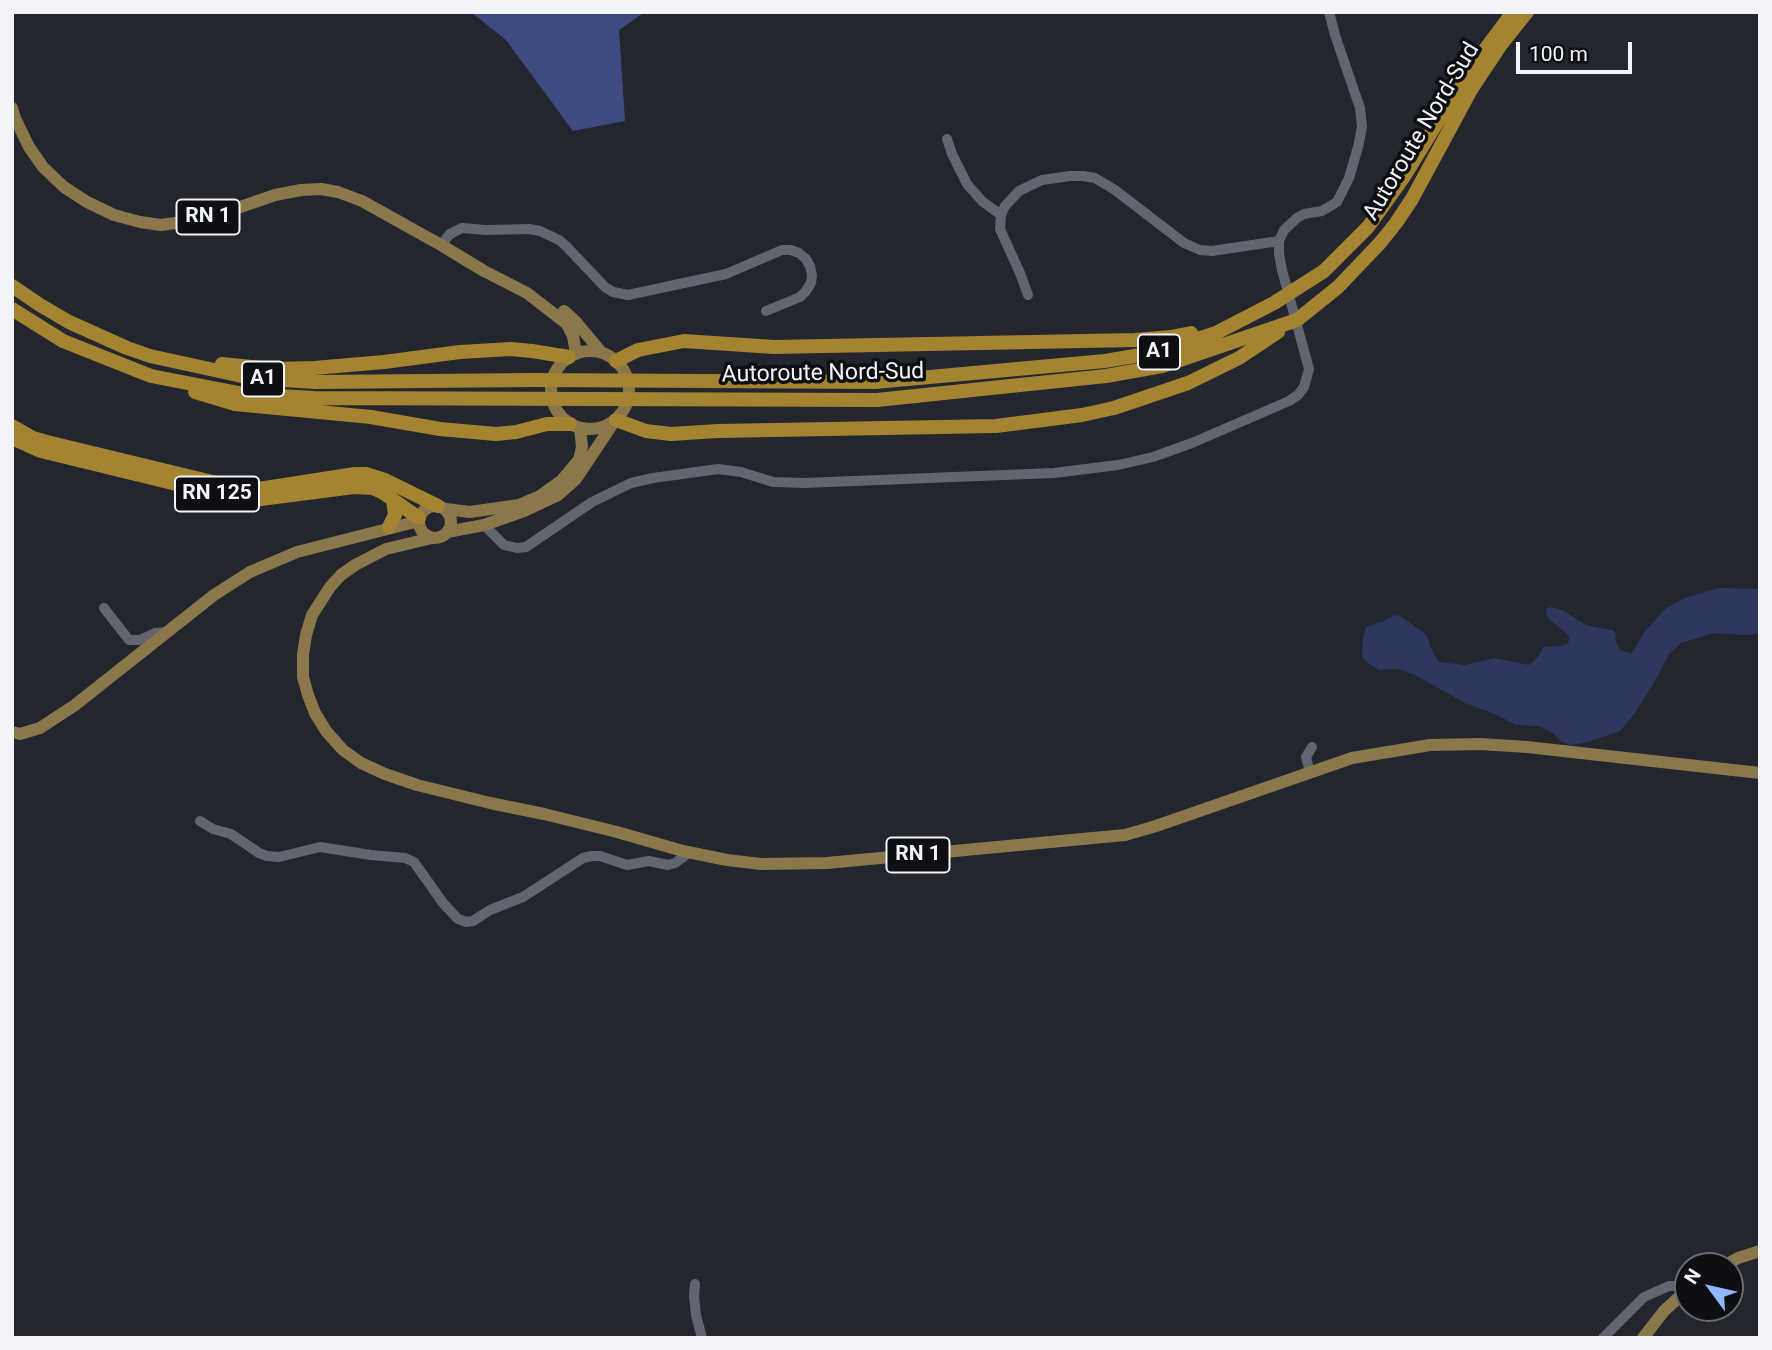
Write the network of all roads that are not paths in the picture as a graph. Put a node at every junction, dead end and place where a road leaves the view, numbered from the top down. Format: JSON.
{"nodes":[{"id":1,"x":1329,"y":12,"type":"edge"},
{"id":2,"x":1513,"y":12,"type":"edge"},
{"id":3,"x":1527,"y":12,"type":"edge"},
{"id":4,"x":12,"y":108,"type":"edge"},
{"id":5,"x":947,"y":139,"type":"dead end"},
{"id":6,"x":1001,"y":215,"type":"junction"},
{"id":7,"x":1279,"y":241,"type":"junction"},
{"id":8,"x":441,"y":245,"type":"junction"},
{"id":9,"x":12,"y":286,"type":"edge"},
{"id":10,"x":1028,"y":295,"type":"dead end"},
{"id":11,"x":1274,"y":303,"type":"junction"},
{"id":12,"x":12,"y":309,"type":"edge"},
{"id":13,"x":766,"y":311,"type":"dead end"},
{"id":14,"x":1297,"y":320,"type":"junction"},
{"id":15,"x":599,"y":350,"type":"junction"},
{"id":16,"x":638,"y":350,"type":"junction"},
{"id":17,"x":572,"y":355,"type":"junction"},
{"id":18,"x":150,"y":356,"type":"junction"},
{"id":19,"x":616,"y":361,"type":"junction"},
{"id":20,"x":151,"y":376,"type":"junction"},
{"id":21,"x":615,"y":421,"type":"junction"},
{"id":22,"x":12,"y":426,"type":"edge"},
{"id":23,"x":575,"y":426,"type":"junction"},
{"id":24,"x":12,"y":438,"type":"edge"},
{"id":25,"x":393,"y":500,"type":"junction"},
{"id":26,"x":442,"y":508,"type":"junction"},
{"id":27,"x":484,"y":525,"type":"junction"},
{"id":28,"x":389,"y":527,"type":"junction"},
{"id":29,"x":422,"y":527,"type":"junction"},
{"id":30,"x":447,"y":532,"type":"junction"},
{"id":31,"x":104,"y":608,"type":"dead end"},
{"id":32,"x":167,"y":632,"type":"junction"},
{"id":33,"x":12,"y":732,"type":"edge"},
{"id":34,"x":1312,"y":747,"type":"dead end"},
{"id":35,"x":1310,"y":772,"type":"junction"},
{"id":36,"x":1760,"y":774,"type":"edge"},
{"id":37,"x":200,"y":821,"type":"dead end"},
{"id":38,"x":690,"y":852,"type":"junction"},
{"id":39,"x":695,"y":1284,"type":"dead end"},
{"id":40,"x":1674,"y":1286,"type":"edge"},
{"id":41,"x":1674,"y":1301,"type":"edge"},
{"id":42,"x":702,"y":1338,"type":"edge"},
{"id":43,"x":1603,"y":1338,"type":"edge"},
{"id":44,"x":1643,"y":1338,"type":"edge"}],
"edges":[{"from":1,"to":7,"type":"street"},
{"from":2,"to":11,"type":"highway","name":"Autoroute Nord-Sud","number":"A1"},
{"from":3,"to":14,"type":"highway","name":"Autoroute Nord-Sud","number":"A1"},
{"from":4,"to":8,"type":"main road","number":"RN 1"},
{"from":5,"to":6,"type":"street"},
{"from":6,"to":7,"type":"street"},
{"from":6,"to":10,"type":"street"},
{"from":7,"to":27,"type":"street"},
{"from":8,"to":13,"type":"street"},
{"from":8,"to":15,"type":"main road","number":"RN 1"},
{"from":8,"to":17,"type":"main road","number":"RN 1"},
{"from":9,"to":18,"type":"highway","name":"Autoroute Nord-Sud","number":"A1"},
{"from":11,"to":16,"type":"highway"},
{"from":11,"to":18,"type":"highway","name":"Autoroute Nord-Sud","number":"A1"},
{"from":12,"to":20,"type":"highway","name":"Autoroute Nord-Sud","number":"A1"},
{"from":14,"to":20,"type":"highway","name":"Autoroute Nord-Sud","number":"A1"},
{"from":14,"to":21,"type":"highway"},
{"from":15,"to":16,"type":"main road"},
{"from":15,"to":17,"type":"main road"},
{"from":15,"to":19,"type":"main road"},
{"from":16,"to":19,"type":"highway"},
{"from":17,"to":18,"type":"highway"},
{"from":17,"to":23,"type":"main road"},
{"from":19,"to":21,"type":"main road"},
{"from":20,"to":23,"type":"highway"},
{"from":21,"to":23,"type":"main road"},
{"from":21,"to":27,"type":"main road"},
{"from":22,"to":26,"type":"highway"},
{"from":23,"to":26,"type":"main road"},
{"from":24,"to":25,"type":"highway","number":"RN 125"},
{"from":25,"to":28,"type":"highway"},
{"from":25,"to":29,"type":"highway","number":"RN 125"},
{"from":26,"to":29,"type":"main road"},
{"from":26,"to":30,"type":"main road"},
{"from":27,"to":30,"type":"main road"},
{"from":28,"to":29,"type":"main road"},
{"from":28,"to":32,"type":"main road"},
{"from":29,"to":30,"type":"main road"},
{"from":29,"to":38,"type":"main road","number":"RN 1"},
{"from":31,"to":32,"type":"street"},
{"from":32,"to":33,"type":"main road"},
{"from":34,"to":35,"type":"street"},
{"from":35,"to":36,"type":"main road","number":"RN 1"},
{"from":35,"to":38,"type":"main road","number":"RN 1"},
{"from":37,"to":38,"type":"street"},
{"from":39,"to":42,"type":"street"},
{"from":40,"to":43,"type":"street"},
{"from":41,"to":44,"type":"main road"}]}
